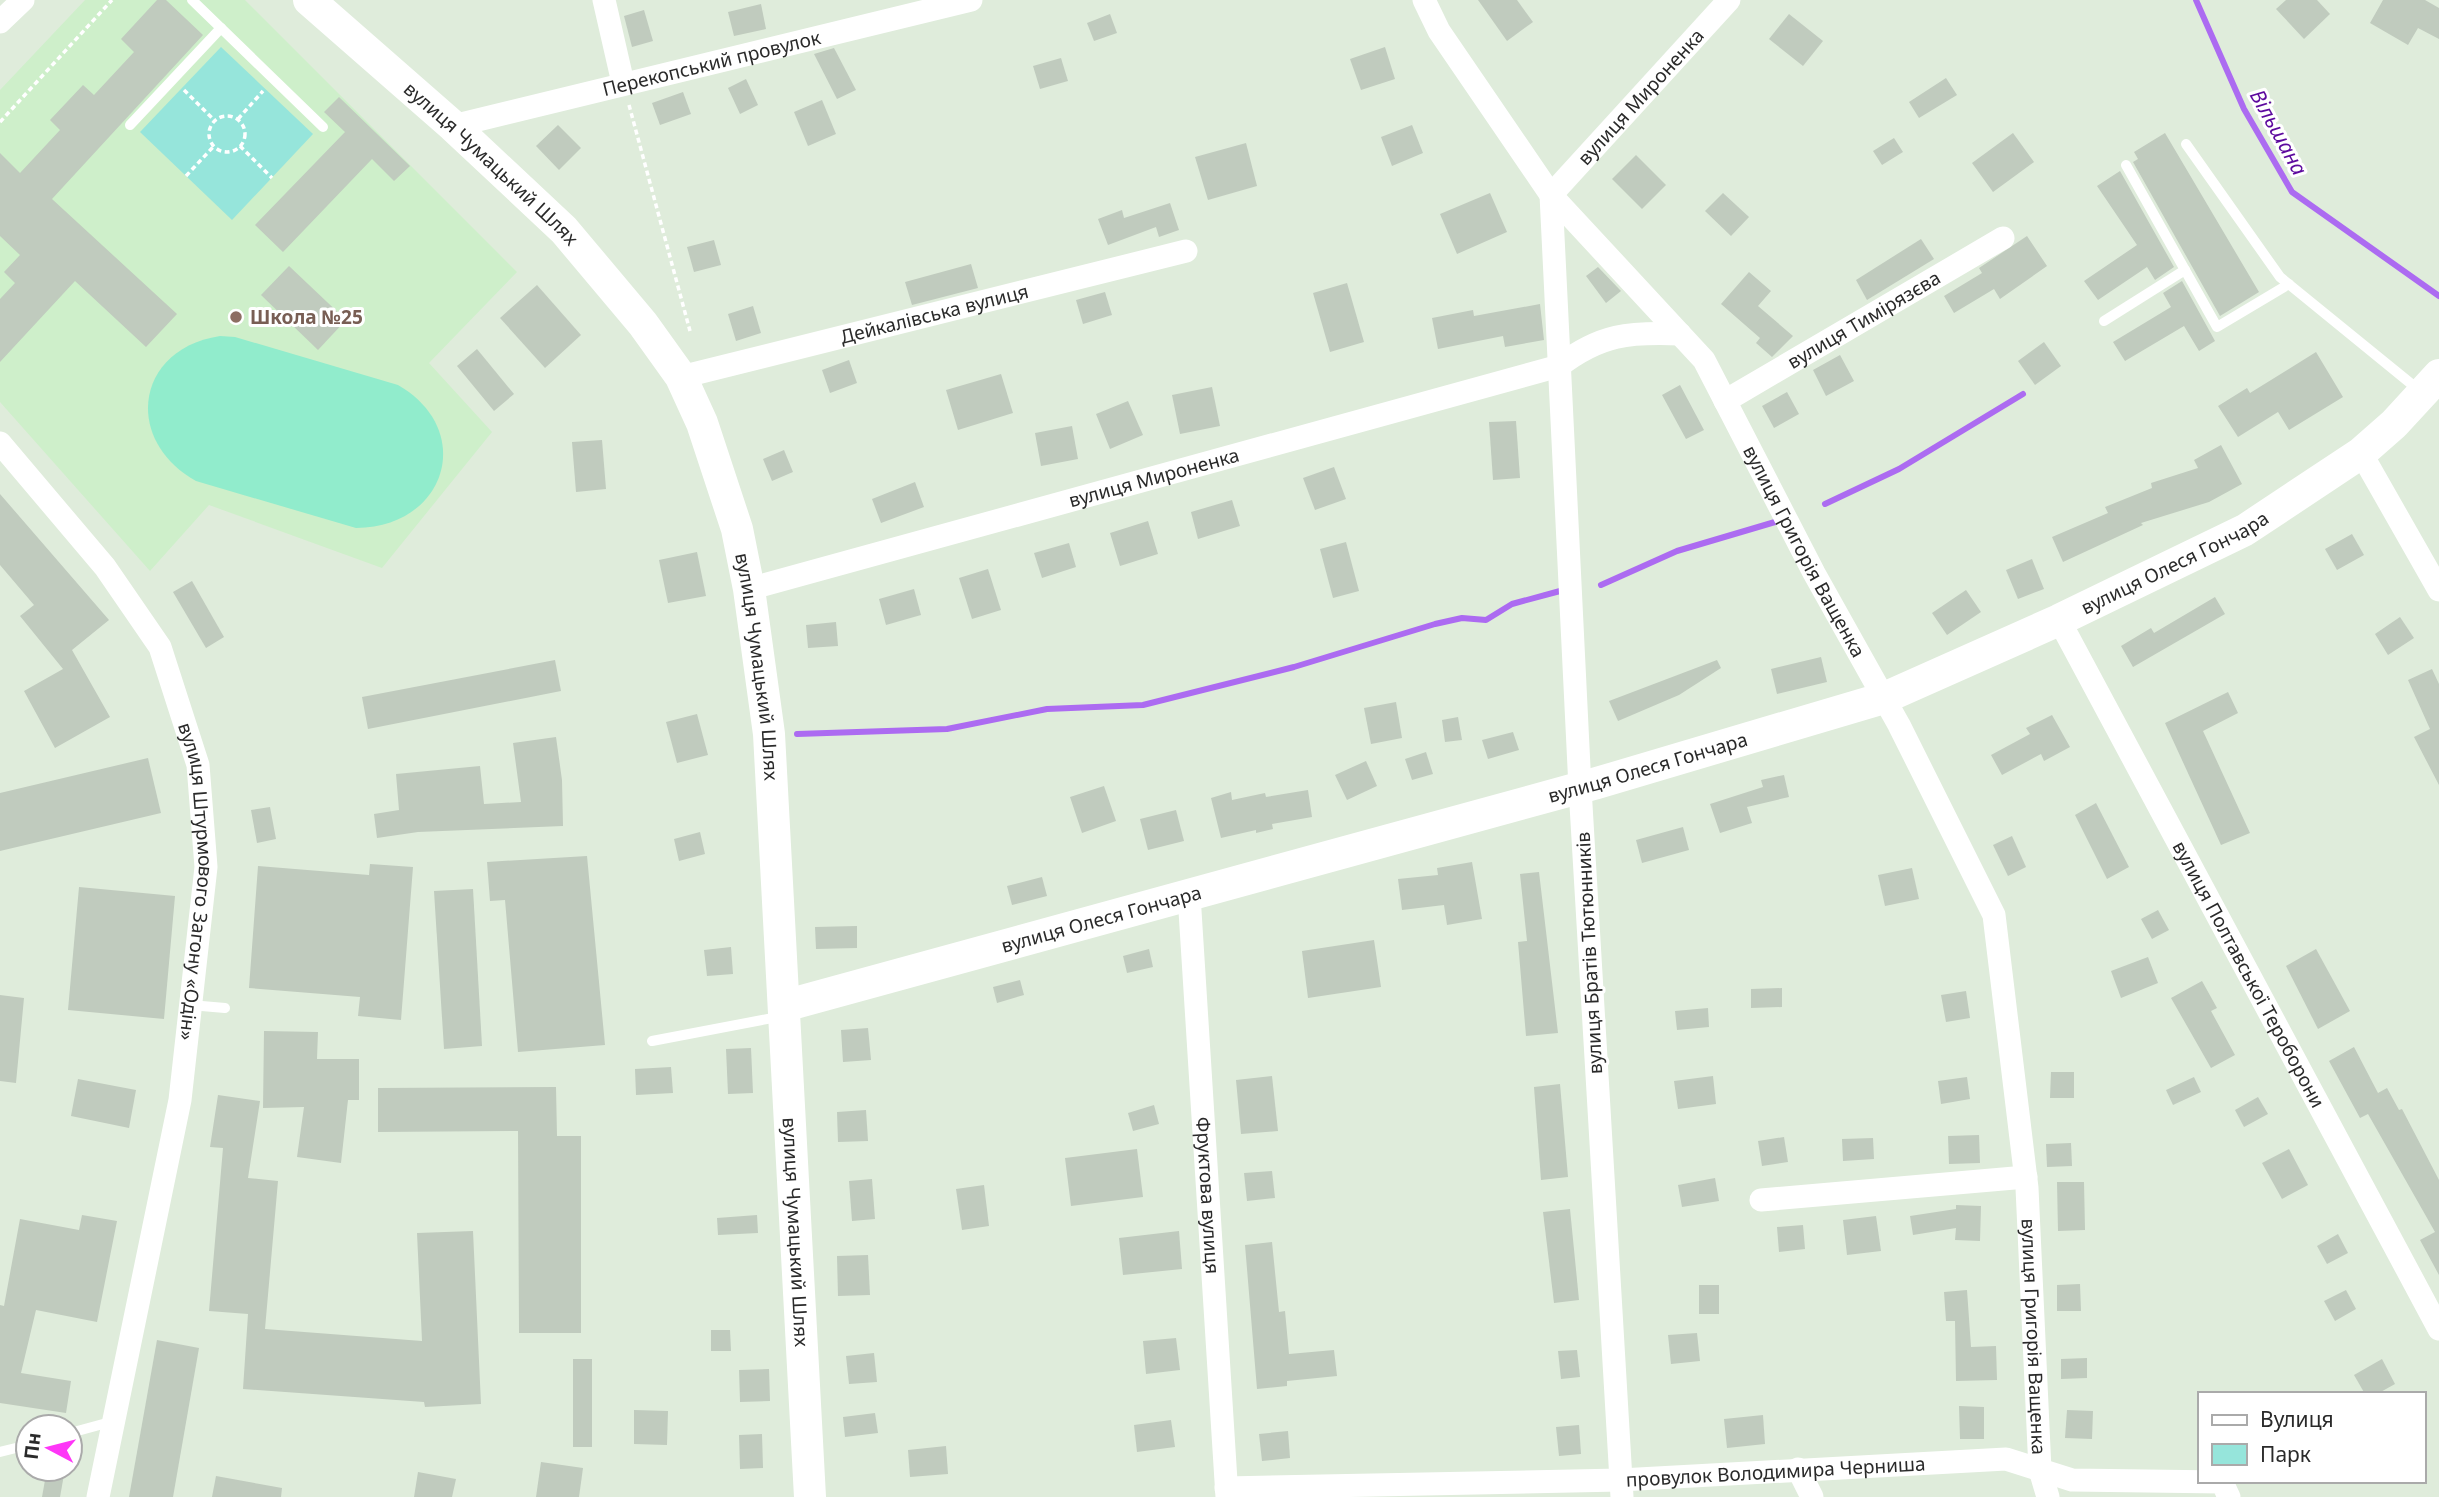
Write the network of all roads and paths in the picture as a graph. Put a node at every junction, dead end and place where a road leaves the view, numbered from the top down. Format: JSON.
{"nodes":[{"id":1,"x":23,"y":0,"type":"edge"},
{"id":2,"x":112,"y":0,"type":"edge"},
{"id":3,"x":192,"y":0,"type":"edge"},
{"id":4,"x":309,"y":0,"type":"edge"},
{"id":5,"x":604,"y":0,"type":"edge"},
{"id":6,"x":971,"y":0,"type":"edge"},
{"id":7,"x":1424,"y":0,"type":"edge"},
{"id":8,"x":1729,"y":0,"type":"edge"},
{"id":9,"x":0,"y":22,"type":"edge"},
{"id":10,"x":221,"y":28,"type":"junction"},
{"id":11,"x":173,"y":79,"type":"junction"},
{"id":12,"x":274,"y":79,"type":"junction"},
{"id":13,"x":623,"y":83,"type":"junction"},
{"id":14,"x":238,"y":120,"type":"junction"},
{"id":15,"x":215,"y":121,"type":"junction"},
{"id":16,"x":0,"y":122,"type":"edge"},
{"id":17,"x":130,"y":125,"type":"dead end"},
{"id":18,"x":453,"y":126,"type":"junction"},
{"id":19,"x":323,"y":127,"type":"dead end"},
{"id":20,"x":2186,"y":144,"type":"dead end"},
{"id":21,"x":214,"y":146,"type":"junction"},
{"id":22,"x":240,"y":146,"type":"junction"},
{"id":23,"x":2126,"y":165,"type":"dead end"},
{"id":24,"x":186,"y":176,"type":"dead end"},
{"id":25,"x":272,"y":178,"type":"dead end"},
{"id":26,"x":1551,"y":195,"type":"junction"},
{"id":27,"x":2003,"y":238,"type":"dead end"},
{"id":28,"x":1186,"y":251,"type":"dead end"},
{"id":29,"x":2185,"y":270,"type":"junction"},
{"id":30,"x":2289,"y":284,"type":"junction"},
{"id":31,"x":2104,"y":321,"type":"dead end"},
{"id":32,"x":690,"y":331,"type":"dead end"},
{"id":33,"x":1679,"y":334,"type":"junction"},
{"id":34,"x":1559,"y":366,"type":"junction"},
{"id":35,"x":681,"y":377,"type":"junction"},
{"id":36,"x":2431,"y":384,"type":"edge"},
{"id":37,"x":1725,"y":401,"type":"junction"},
{"id":38,"x":0,"y":443,"type":"edge"},
{"id":39,"x":2361,"y":453,"type":"junction"},
{"id":40,"x":750,"y":589,"type":"junction"},
{"id":41,"x":2439,"y":590,"type":"edge"},
{"id":42,"x":2059,"y":620,"type":"junction"},
{"id":43,"x":1884,"y":698,"type":"junction"},
{"id":44,"x":1580,"y":788,"type":"junction"},
{"id":45,"x":1189,"y":895,"type":"junction"},
{"id":46,"x":190,"y":1005,"type":"junction"},
{"id":47,"x":225,"y":1008,"type":"dead end"},
{"id":48,"x":784,"y":1011,"type":"junction"},
{"id":49,"x":652,"y":1041,"type":"dead end"},
{"id":50,"x":2026,"y":1177,"type":"junction"},
{"id":51,"x":1761,"y":1200,"type":"dead end"},
{"id":52,"x":2439,"y":1329,"type":"edge"},
{"id":53,"x":114,"y":1421,"type":"junction"},
{"id":54,"x":84,"y":1429,"type":"edge"},
{"id":55,"x":1798,"y":1469,"type":"junction"},
{"id":56,"x":2040,"y":1470,"type":"junction"},
{"id":57,"x":2198,"y":1482,"type":"edge"},
{"id":58,"x":1621,"y":1488,"type":"edge"},
{"id":59,"x":1426,"y":1490,"type":"edge"},
{"id":60,"x":1227,"y":1493,"type":"edge"},
{"id":61,"x":99,"y":1497,"type":"edge"},
{"id":62,"x":810,"y":1497,"type":"edge"},
{"id":63,"x":1812,"y":1497,"type":"edge"},
{"id":64,"x":2048,"y":1497,"type":"edge"}],
"edges":[{"from":1,"to":9,"type":"street"},
{"from":2,"to":16,"type":"path"},
{"from":3,"to":10,"type":"lane"},
{"from":4,"to":18,"type":"main road","name":"вулиця Чумацький Шлях"},
{"from":5,"to":13,"type":"street"},
{"from":6,"to":13,"type":"street","name":"Перекопський провулок"},
{"from":7,"to":26,"type":"street","name":"вулиця Григорія Ващенка"},
{"from":8,"to":26,"type":"street","name":"вулиця Мироненка"},
{"from":10,"to":11,"type":"lane"},
{"from":10,"to":12,"type":"lane"},
{"from":11,"to":15,"type":"path"},
{"from":11,"to":17,"type":"lane"},
{"from":12,"to":14,"type":"path"},
{"from":12,"to":19,"type":"lane"},
{"from":13,"to":18,"type":"street","name":"Перекопський провулок"},
{"from":13,"to":32,"type":"path"},
{"from":14,"to":15,"type":"path"},
{"from":14,"to":22,"type":"path"},
{"from":15,"to":21,"type":"path"},
{"from":18,"to":35,"type":"main road","name":"вулиця Чумацький Шлях"},
{"from":20,"to":30,"type":"lane"},
{"from":21,"to":22,"type":"path"},
{"from":21,"to":24,"type":"path"},
{"from":22,"to":25,"type":"path"},
{"from":23,"to":29,"type":"lane"},
{"from":26,"to":33,"type":"street","name":"вулиця Григорія Ващенка"},
{"from":26,"to":34,"type":"street","name":"вулиця Братів Тютюнників"},
{"from":27,"to":37,"type":"street","name":"вулиця Тимірязєва"},
{"from":28,"to":35,"type":"street","name":"Дейкалівська вулиця"},
{"from":29,"to":30,"type":"lane"},
{"from":29,"to":31,"type":"lane"},
{"from":30,"to":36,"type":"lane"},
{"from":33,"to":34,"type":"street","name":"вулиця Мироненка"},
{"from":33,"to":37,"type":"street","name":"вулиця Григорія Ващенка"},
{"from":34,"to":40,"type":"street","name":"вулиця Мироненка"},
{"from":34,"to":44,"type":"street","name":"вулиця Братів Тютюнників"},
{"from":35,"to":40,"type":"main road","name":"вулиця Чумацький Шлях"},
{"from":36,"to":39,"type":"main road","name":"вулиця Олеся Гончара"},
{"from":37,"to":43,"type":"street","name":"вулиця Григорія Ващенка"},
{"from":38,"to":46,"type":"street","name":"вулиця Штурмового Загону «Одін»"},
{"from":39,"to":41,"type":"street"},
{"from":39,"to":42,"type":"main road","name":"вулиця Олеся Гончара"},
{"from":40,"to":48,"type":"main road","name":"вулиця Чумацький Шлях"},
{"from":42,"to":43,"type":"main road","name":"вулиця Олеся Гончара"},
{"from":42,"to":52,"type":"street","name":"вулиця Полтавської Тероборони"},
{"from":43,"to":44,"type":"main road","name":"вулиця Олеся Гончара"},
{"from":43,"to":50,"type":"street","name":"вулиця Григорія Ващенка"},
{"from":44,"to":45,"type":"main road","name":"вулиця Олеся Гончара"},
{"from":44,"to":58,"type":"street","name":"вулиця Братів Тютюнників"},
{"from":45,"to":48,"type":"main road","name":"вулиця Олеся Гончара"},
{"from":45,"to":60,"type":"street","name":"Фруктова вулиця"},
{"from":46,"to":47,"type":"lane"},
{"from":46,"to":53,"type":"street","name":"вулиця Штурмового Загону «Одін»"},
{"from":48,"to":49,"type":"lane"},
{"from":48,"to":62,"type":"main road","name":"вулиця Чумацький Шлях"},
{"from":50,"to":51,"type":"street"},
{"from":50,"to":56,"type":"street","name":"вулиця Григорія Ващенка"},
{"from":53,"to":54,"type":"lane"},
{"from":53,"to":61,"type":"street","name":"вулиця Штурмового Загону «Одін»"},
{"from":55,"to":56,"type":"street","name":"провулок Володимира Черниша"},
{"from":55,"to":58,"type":"street","name":"провулок Володимира Черниша"},
{"from":55,"to":63,"type":"street"},
{"from":56,"to":57,"type":"street","name":"провулок Володимира Черниша"},
{"from":56,"to":64,"type":"street","name":"вулиця Григорія Ващенка"},
{"from":58,"to":59,"type":"street","name":"провулок Володимира Черниша"},
{"from":59,"to":60,"type":"street","name":"провулок Володимира Черниша"}]}
